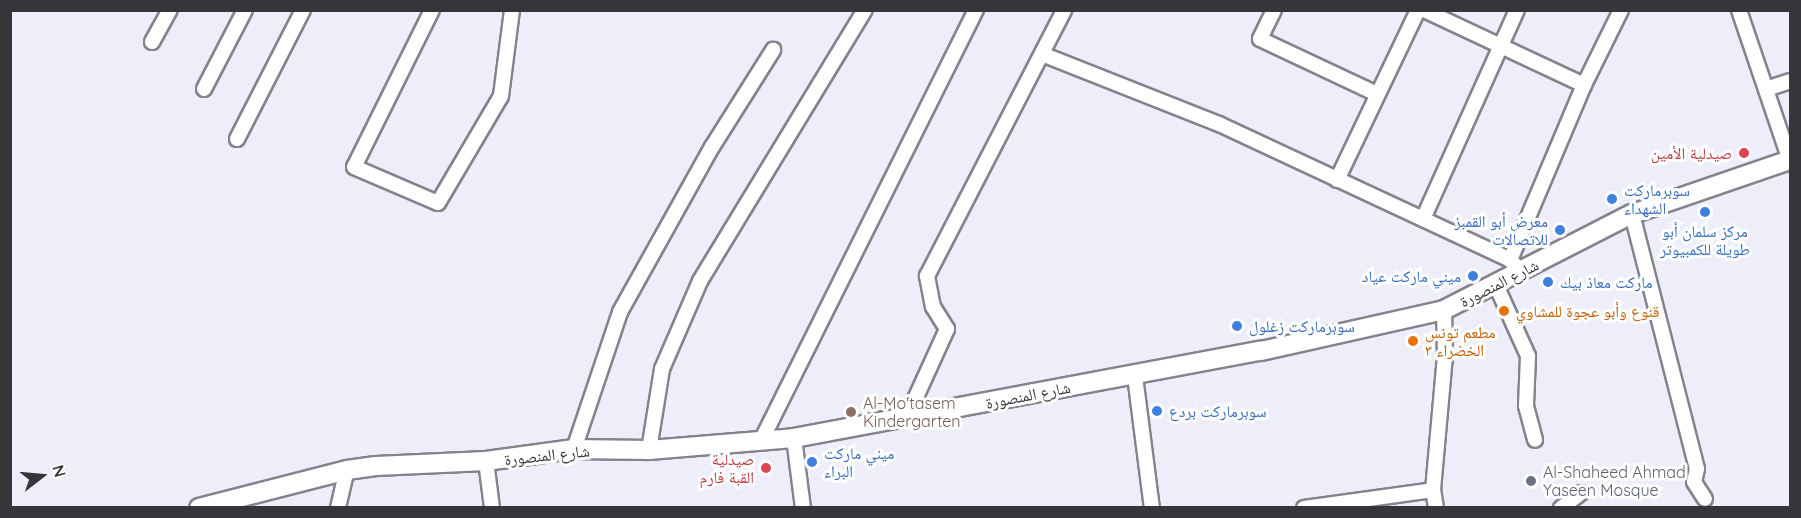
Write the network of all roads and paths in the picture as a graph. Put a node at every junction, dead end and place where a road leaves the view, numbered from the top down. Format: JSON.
{"nodes":[{"id":1,"x":170,"y":10,"type":"edge"},
{"id":2,"x":245,"y":10,"type":"edge"},
{"id":3,"x":303,"y":10,"type":"edge"},
{"id":4,"x":432,"y":10,"type":"edge"},
{"id":5,"x":512,"y":10,"type":"edge"},
{"id":6,"x":865,"y":10,"type":"edge"},
{"id":7,"x":975,"y":10,"type":"edge"},
{"id":8,"x":1064,"y":10,"type":"edge"},
{"id":9,"x":1274,"y":10,"type":"edge"},
{"id":10,"x":1418,"y":10,"type":"edge"},
{"id":11,"x":1424,"y":10,"type":"edge"},
{"id":12,"x":1518,"y":10,"type":"edge"},
{"id":13,"x":1621,"y":10,"type":"edge"},
{"id":14,"x":1739,"y":10,"type":"edge"},
{"id":15,"x":152,"y":42,"type":"dead end"},
{"id":16,"x":1501,"y":47,"type":"junction"},
{"id":17,"x":773,"y":50,"type":"dead end"},
{"id":18,"x":1042,"y":54,"type":"junction"},
{"id":19,"x":1791,"y":81,"type":"edge"},
{"id":20,"x":1584,"y":85,"type":"junction"},
{"id":21,"x":204,"y":89,"type":"dead end"},
{"id":22,"x":1766,"y":89,"type":"junction"},
{"id":23,"x":1377,"y":94,"type":"junction"},
{"id":24,"x":237,"y":139,"type":"dead end"},
{"id":25,"x":1790,"y":160,"type":"edge"},
{"id":26,"x":1337,"y":180,"type":"junction"},
{"id":27,"x":1632,"y":214,"type":"junction"},
{"id":28,"x":1423,"y":219,"type":"junction"},
{"id":29,"x":1516,"y":266,"type":"junction"},
{"id":30,"x":1496,"y":285,"type":"junction"},
{"id":31,"x":1444,"y":310,"type":"junction"},
{"id":32,"x":1135,"y":376,"type":"junction"},
{"id":33,"x":906,"y":419,"type":"junction"},
{"id":34,"x":794,"y":438,"type":"junction"},
{"id":35,"x":1534,"y":440,"type":"dead end"},
{"id":36,"x":761,"y":441,"type":"junction"},
{"id":37,"x":574,"y":449,"type":"junction"},
{"id":38,"x":649,"y":450,"type":"junction"},
{"id":39,"x":486,"y":461,"type":"junction"},
{"id":40,"x":347,"y":470,"type":"junction"},
{"id":41,"x":1433,"y":490,"type":"junction"},
{"id":42,"x":1581,"y":493,"type":"dead end"},
{"id":43,"x":1705,"y":499,"type":"dead end"},
{"id":44,"x":199,"y":507,"type":"edge"},
{"id":45,"x":338,"y":507,"type":"edge"},
{"id":46,"x":492,"y":507,"type":"edge"},
{"id":47,"x":803,"y":507,"type":"edge"},
{"id":48,"x":1152,"y":507,"type":"edge"},
{"id":49,"x":1304,"y":507,"type":"edge"},
{"id":50,"x":1436,"y":507,"type":"edge"},
{"id":51,"x":1561,"y":507,"type":"edge"}],
"edges":[{"from":1,"to":15,"type":"street"},
{"from":2,"to":21,"type":"street"},
{"from":3,"to":24,"type":"street"},
{"from":4,"to":5,"type":"street"},
{"from":6,"to":38,"type":"street"},
{"from":7,"to":36,"type":"street"},
{"from":8,"to":18,"type":"street"},
{"from":9,"to":23,"type":"street"},
{"from":10,"to":23,"type":"street"},
{"from":11,"to":16,"type":"street"},
{"from":12,"to":16,"type":"street"},
{"from":13,"to":20,"type":"street"},
{"from":14,"to":22,"type":"street"},
{"from":16,"to":20,"type":"street"},
{"from":16,"to":28,"type":"street"},
{"from":17,"to":37,"type":"street"},
{"from":18,"to":26,"type":"street"},
{"from":18,"to":33,"type":"street"},
{"from":19,"to":22,"type":"street"},
{"from":20,"to":29,"type":"street"},
{"from":22,"to":25,"type":"street"},
{"from":23,"to":26,"type":"street"},
{"from":25,"to":27,"type":"main road","name":"شارع المنصورة"},
{"from":26,"to":28,"type":"street"},
{"from":27,"to":29,"type":"main road","name":"شارع المنصورة"},
{"from":27,"to":43,"type":"street"},
{"from":28,"to":29,"type":"street"},
{"from":29,"to":30,"type":"main road","name":"شارع المنصورة"},
{"from":30,"to":31,"type":"main road","name":"شارع المنصورة"},
{"from":30,"to":35,"type":"street"},
{"from":31,"to":32,"type":"main road","name":"شارع المنصورة"},
{"from":31,"to":41,"type":"street"},
{"from":32,"to":33,"type":"main road","name":"شارع المنصورة"},
{"from":32,"to":48,"type":"street"},
{"from":33,"to":34,"type":"main road","name":"شارع المنصورة"},
{"from":34,"to":36,"type":"main road","name":"شارع المنصورة"},
{"from":34,"to":47,"type":"street"},
{"from":36,"to":38,"type":"main road","name":"شارع المنصورة"},
{"from":37,"to":38,"type":"main road","name":"شارع المنصورة"},
{"from":37,"to":39,"type":"main road","name":"شارع المنصورة"},
{"from":39,"to":40,"type":"main road","name":"شارع المنصورة"},
{"from":39,"to":46,"type":"street"},
{"from":40,"to":44,"type":"main road","name":"شارع المنصورة"},
{"from":40,"to":45,"type":"street"},
{"from":41,"to":49,"type":"street"},
{"from":41,"to":50,"type":"street"},
{"from":42,"to":51,"type":"street"}]}
